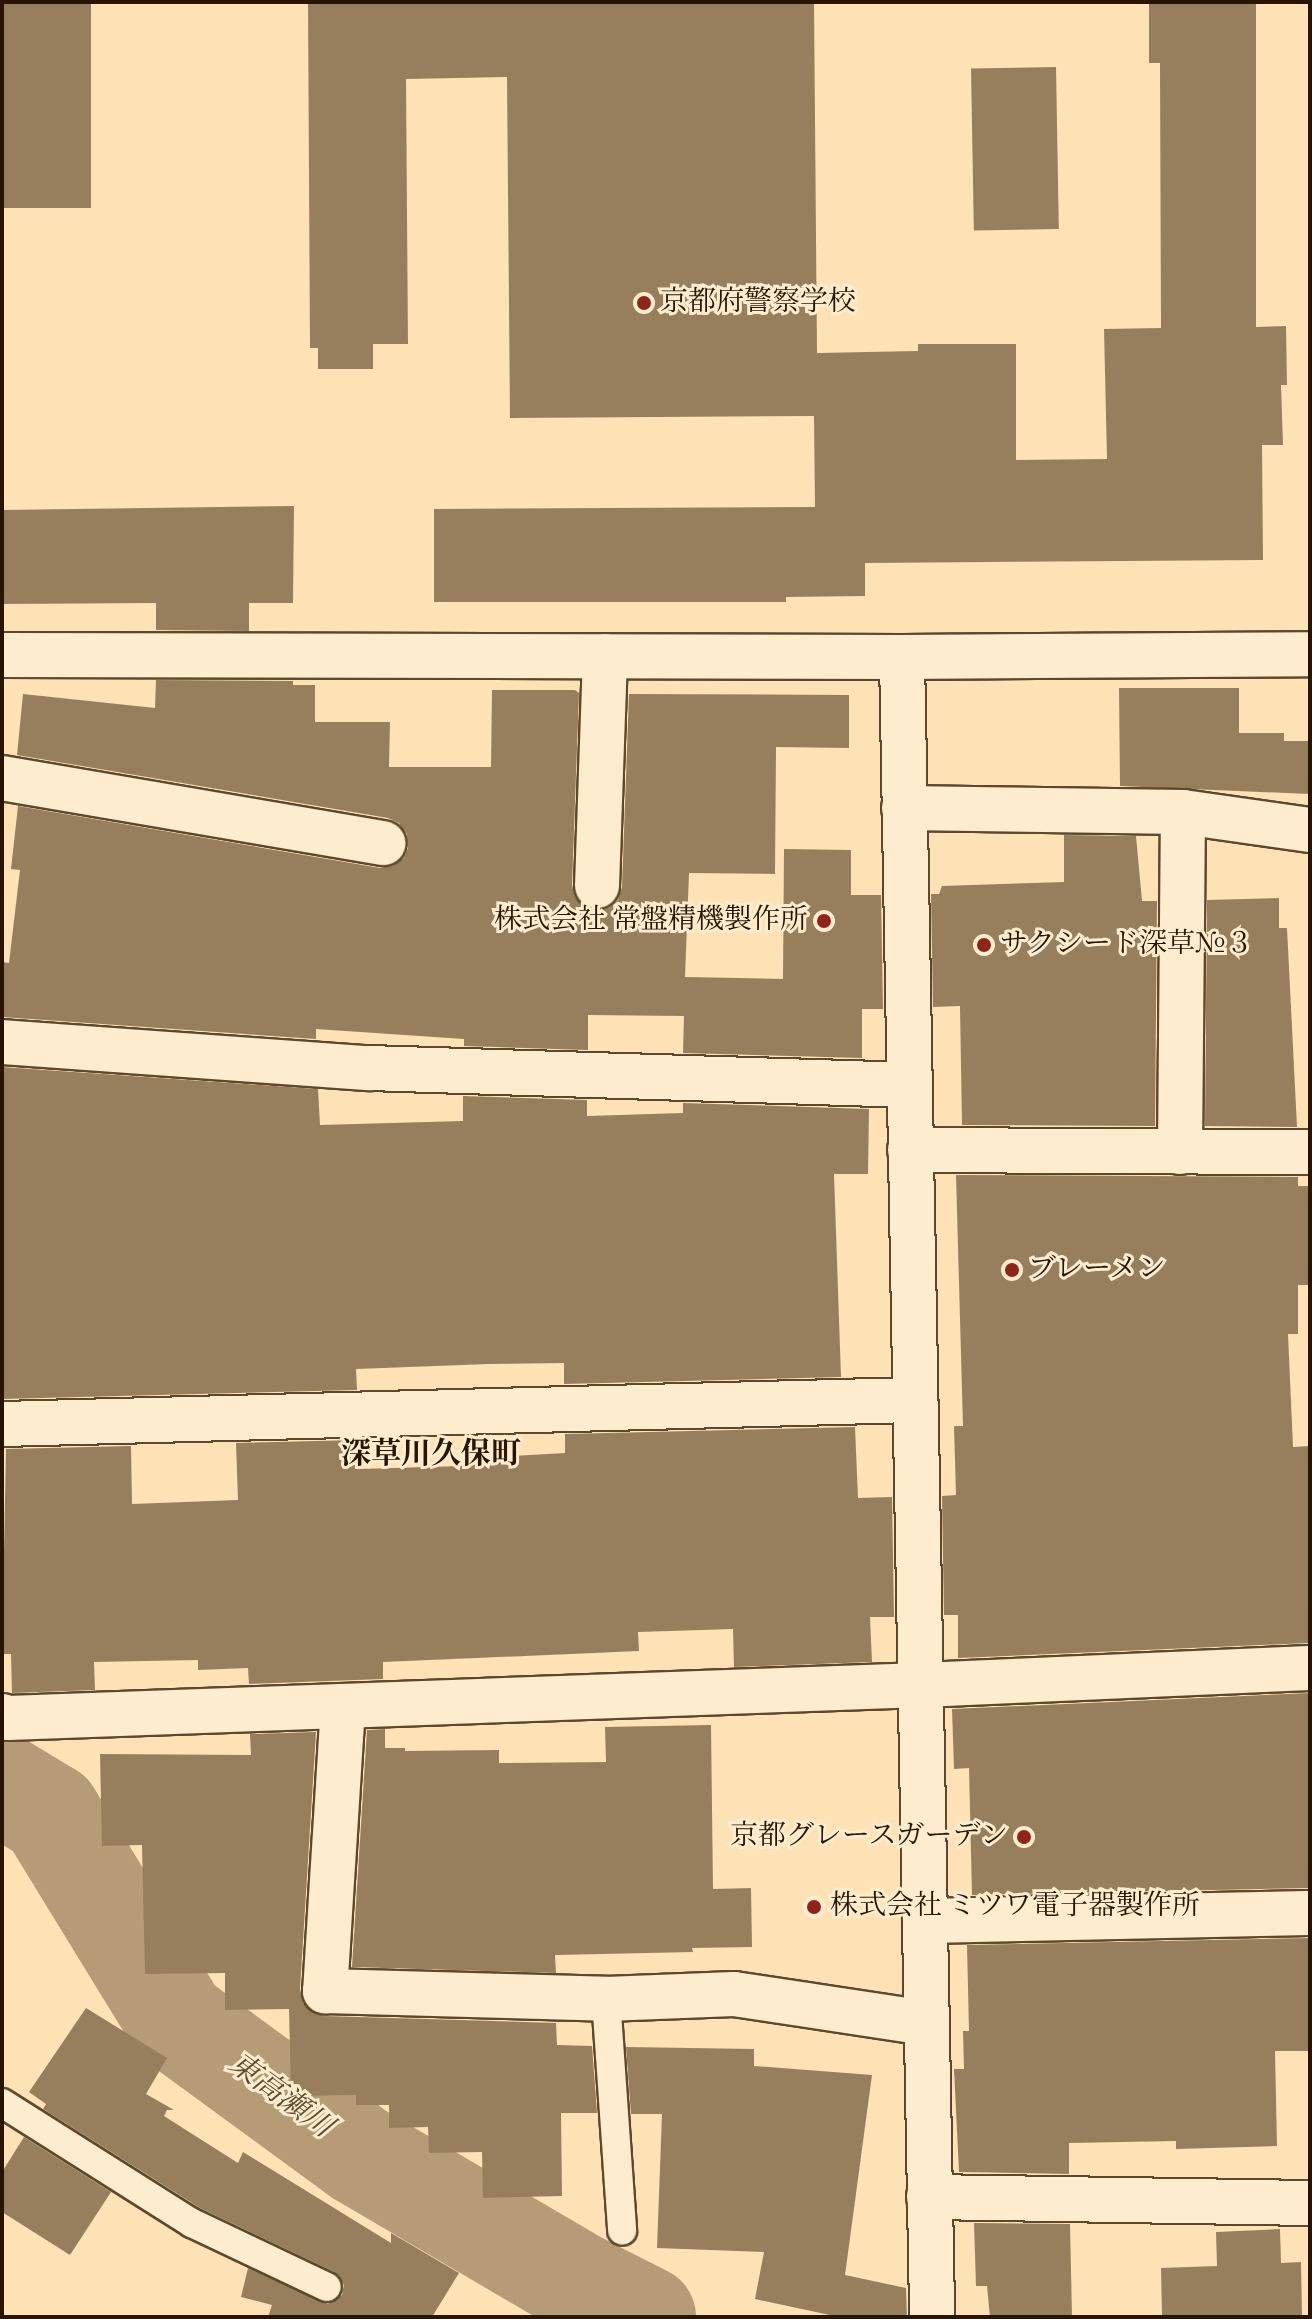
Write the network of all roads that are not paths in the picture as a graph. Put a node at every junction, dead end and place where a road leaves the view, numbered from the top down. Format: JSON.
{"nodes":[{"id":1,"x":1310,"y":654,"type":"edge"},
{"id":2,"x":2,"y":655,"type":"edge"},
{"id":3,"x":605,"y":656,"type":"junction"},
{"id":4,"x":902,"y":657,"type":"junction"},
{"id":5,"x":2,"y":664,"type":"edge"},
{"id":6,"x":2,"y":778,"type":"edge"},
{"id":7,"x":904,"y":808,"type":"junction"},
{"id":8,"x":1183,"y":812,"type":"junction"},
{"id":9,"x":1310,"y":830,"type":"edge"},
{"id":10,"x":384,"y":843,"type":"dead end"},
{"id":11,"x":597,"y":886,"type":"dead end"},
{"id":12,"x":2,"y":1042,"type":"edge"},
{"id":13,"x":909,"y":1085,"type":"junction"},
{"id":14,"x":910,"y":1150,"type":"junction"},
{"id":15,"x":1180,"y":1152,"type":"junction"},
{"id":16,"x":1310,"y":1152,"type":"edge"},
{"id":17,"x":915,"y":1400,"type":"junction"},
{"id":18,"x":2,"y":1424,"type":"edge"},
{"id":19,"x":1310,"y":1668,"type":"edge"},
{"id":20,"x":921,"y":1685,"type":"junction"},
{"id":21,"x":343,"y":1706,"type":"junction"},
{"id":22,"x":2,"y":1716,"type":"edge"},
{"id":23,"x":1310,"y":1913,"type":"edge"},
{"id":24,"x":925,"y":1921,"type":"junction"},
{"id":25,"x":606,"y":1999,"type":"junction"},
{"id":26,"x":926,"y":2023,"type":"junction"},
{"id":27,"x":2,"y":2103,"type":"edge"},
{"id":28,"x":929,"y":2197,"type":"junction"},
{"id":29,"x":1310,"y":2203,"type":"edge"},
{"id":30,"x":622,"y":2230,"type":"dead end"},
{"id":31,"x":327,"y":2287,"type":"dead end"},
{"id":32,"x":932,"y":2317,"type":"edge"}],
"edges":[{"from":1,"to":4,"type":"street"},
{"from":2,"to":3,"type":"street"},
{"from":2,"to":5,"type":"street"},
{"from":3,"to":4,"type":"street"},
{"from":3,"to":11,"type":"street"},
{"from":4,"to":7,"type":"street"},
{"from":6,"to":10,"type":"street"},
{"from":7,"to":8,"type":"street"},
{"from":7,"to":13,"type":"street"},
{"from":8,"to":9,"type":"street"},
{"from":8,"to":15,"type":"street"},
{"from":12,"to":13,"type":"street"},
{"from":13,"to":14,"type":"street"},
{"from":14,"to":15,"type":"street"},
{"from":14,"to":17,"type":"street"},
{"from":15,"to":16,"type":"street"},
{"from":17,"to":18,"type":"street"},
{"from":17,"to":20,"type":"street"},
{"from":19,"to":20,"type":"street"},
{"from":20,"to":21,"type":"street"},
{"from":20,"to":24,"type":"street"},
{"from":21,"to":22,"type":"street"},
{"from":21,"to":25,"type":"street"},
{"from":23,"to":24,"type":"street"},
{"from":24,"to":26,"type":"street"},
{"from":25,"to":26,"type":"street"},
{"from":25,"to":30,"type":"lane"},
{"from":26,"to":28,"type":"street"},
{"from":27,"to":31,"type":"lane"},
{"from":28,"to":29,"type":"street"},
{"from":28,"to":32,"type":"street"}]}
